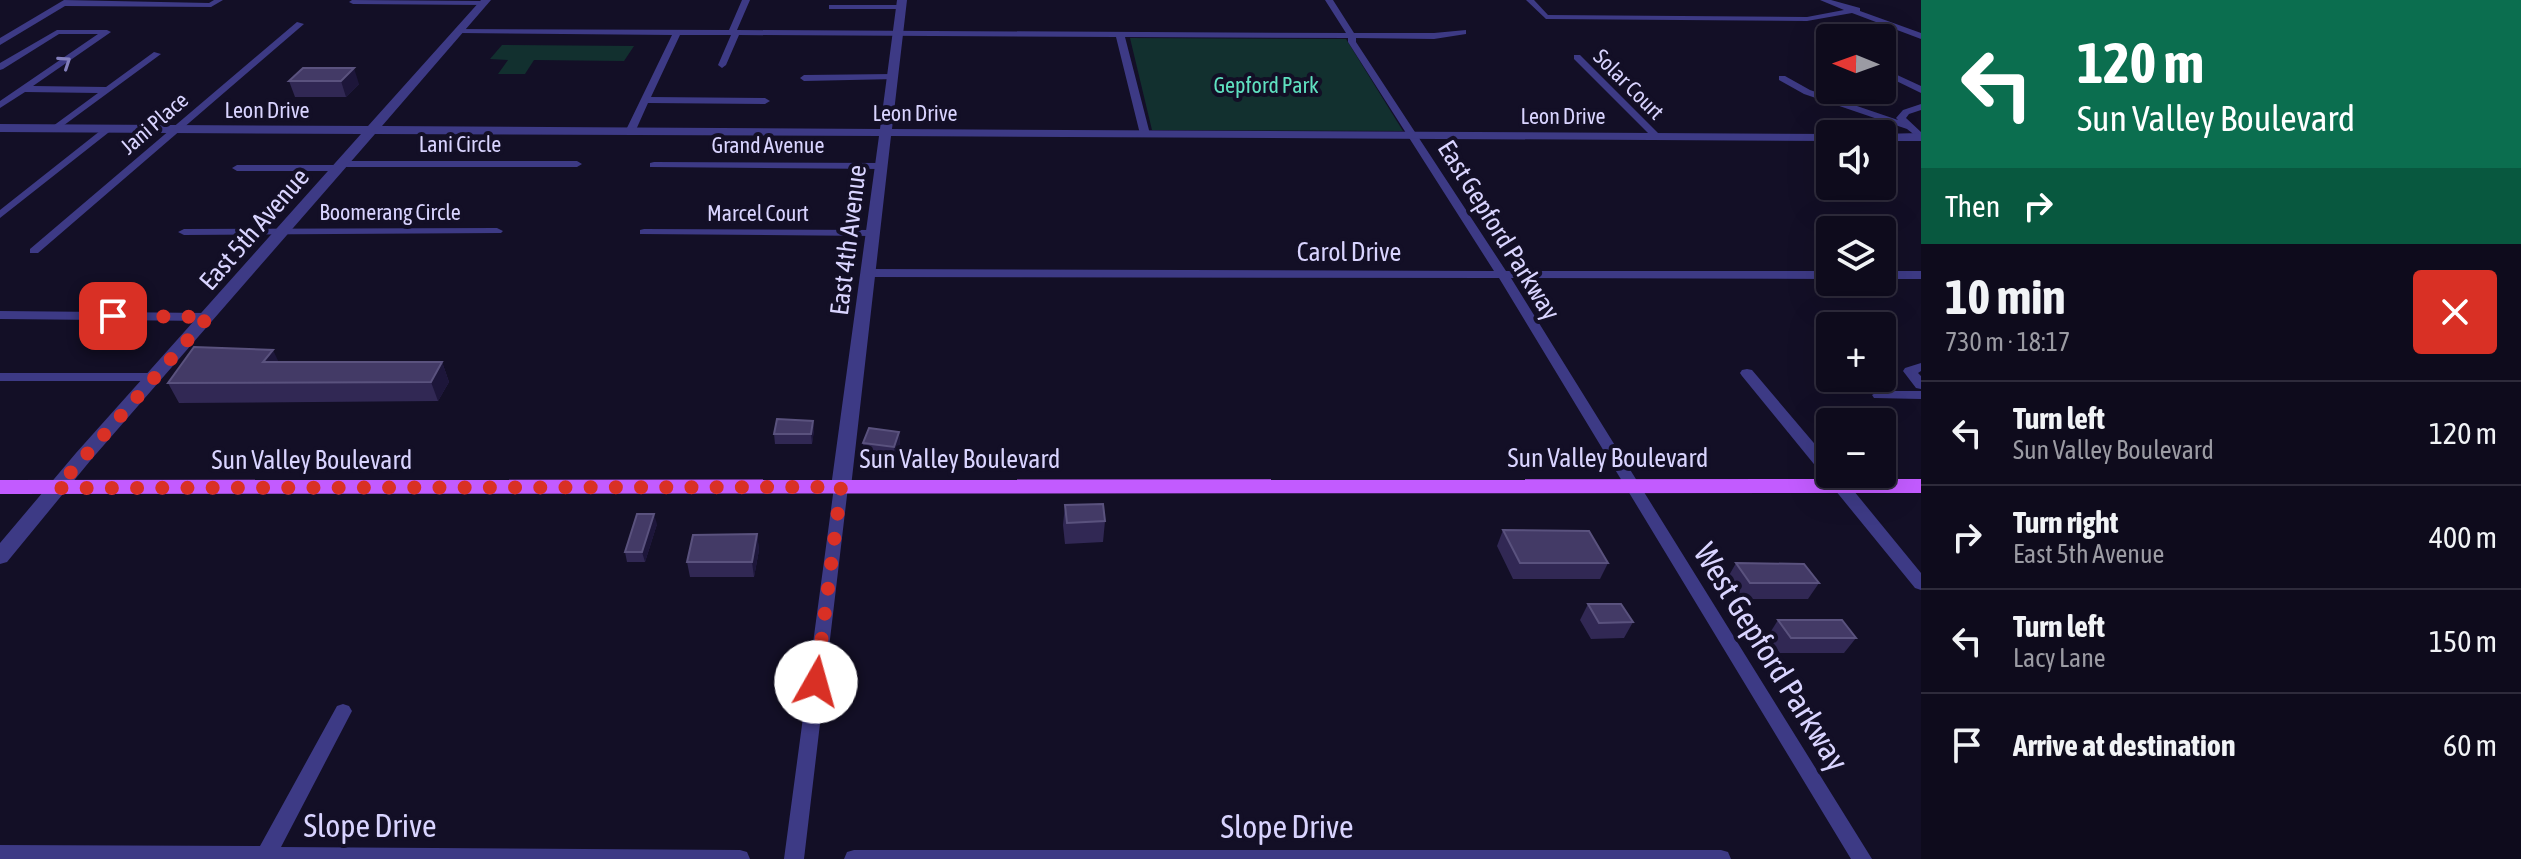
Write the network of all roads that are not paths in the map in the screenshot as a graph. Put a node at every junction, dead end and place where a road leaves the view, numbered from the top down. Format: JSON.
{"nodes":[{"id":1,"x":219,"y":0,"type":"edge"},
{"id":2,"x":746,"y":0,"type":"edge"},
{"id":3,"x":1329,"y":0,"type":"edge"},
{"id":4,"x":1530,"y":0,"type":"edge"},
{"id":5,"x":1824,"y":0,"type":"edge"},
{"id":6,"x":485,"y":1,"type":"edge"},
{"id":7,"x":65,"y":2,"type":"edge"},
{"id":8,"x":353,"y":2,"type":"edge"},
{"id":9,"x":902,"y":3,"type":"edge"},
{"id":10,"x":832,"y":7,"type":"dead end"},
{"id":11,"x":1857,"y":10,"type":"junction"},
{"id":12,"x":300,"y":24,"type":"dead end"},
{"id":13,"x":459,"y":31,"type":"junction"},
{"id":14,"x":677,"y":32,"type":"junction"},
{"id":15,"x":1463,"y":32,"type":"dead end"},
{"id":16,"x":734,"y":33,"type":"junction"},
{"id":17,"x":898,"y":33,"type":"junction"},
{"id":18,"x":1120,"y":35,"type":"junction"},
{"id":19,"x":1352,"y":36,"type":"junction"},
{"id":20,"x":1921,"y":36,"type":"edge"},
{"id":21,"x":0,"y":42,"type":"edge"},
{"id":22,"x":157,"y":54,"type":"dead end"},
{"id":23,"x":1577,"y":57,"type":"dead end"},
{"id":24,"x":722,"y":65,"type":"dead end"},
{"id":25,"x":0,"y":67,"type":"edge"},
{"id":26,"x":893,"y":77,"type":"junction"},
{"id":27,"x":804,"y":78,"type":"dead end"},
{"id":28,"x":1782,"y":78,"type":"dead end"},
{"id":29,"x":1896,"y":78,"type":"edge"},
{"id":30,"x":24,"y":89,"type":"junction"},
{"id":31,"x":108,"y":90,"type":"junction"},
{"id":32,"x":1921,"y":90,"type":"edge"},
{"id":33,"x":647,"y":100,"type":"junction"},
{"id":34,"x":765,"y":101,"type":"dead end"},
{"id":35,"x":0,"y":105,"type":"edge"},
{"id":36,"x":1921,"y":107,"type":"edge"},
{"id":37,"x":1906,"y":126,"type":"junction"},
{"id":38,"x":0,"y":128,"type":"edge"},
{"id":39,"x":56,"y":128,"type":"junction"},
{"id":40,"x":108,"y":129,"type":"junction"},
{"id":41,"x":178,"y":129,"type":"junction"},
{"id":42,"x":371,"y":131,"type":"junction"},
{"id":43,"x":630,"y":132,"type":"junction"},
{"id":44,"x":885,"y":133,"type":"junction"},
{"id":45,"x":1145,"y":134,"type":"junction"},
{"id":46,"x":1413,"y":135,"type":"junction"},
{"id":47,"x":1656,"y":136,"type":"junction"},
{"id":48,"x":1816,"y":137,"type":"edge"},
{"id":49,"x":1896,"y":137,"type":"edge"},
{"id":50,"x":1921,"y":137,"type":"edge"},
{"id":51,"x":577,"y":164,"type":"dead end"},
{"id":52,"x":654,"y":165,"type":"dead end"},
{"id":53,"x":340,"y":166,"type":"junction"},
{"id":54,"x":881,"y":166,"type":"junction"},
{"id":55,"x":237,"y":168,"type":"dead end"},
{"id":56,"x":0,"y":215,"type":"edge"},
{"id":57,"x":497,"y":231,"type":"dead end"},
{"id":58,"x":184,"y":232,"type":"dead end"},
{"id":59,"x":283,"y":232,"type":"junction"},
{"id":60,"x":644,"y":232,"type":"dead end"},
{"id":61,"x":873,"y":233,"type":"junction"},
{"id":62,"x":34,"y":251,"type":"dead end"},
{"id":63,"x":868,"y":273,"type":"junction"},
{"id":64,"x":1503,"y":275,"type":"junction"},
{"id":65,"x":1816,"y":275,"type":"edge"},
{"id":66,"x":1896,"y":275,"type":"edge"},
{"id":67,"x":1921,"y":275,"type":"edge"},
{"id":68,"x":0,"y":315,"type":"edge"},
{"id":69,"x":208,"y":317,"type":"junction"},
{"id":70,"x":1921,"y":367,"type":"edge"},
{"id":71,"x":1747,"y":373,"type":"dead end"},
{"id":72,"x":0,"y":377,"type":"edge"},
{"id":73,"x":155,"y":377,"type":"junction"},
{"id":74,"x":1921,"y":385,"type":"edge"},
{"id":75,"x":1879,"y":395,"type":"dead end"},
{"id":76,"x":1921,"y":395,"type":"edge"},
{"id":77,"x":1816,"y":455,"type":"edge"},
{"id":78,"x":1816,"y":478,"type":"edge"},
{"id":79,"x":1896,"y":483,"type":"edge"},
{"id":80,"x":1630,"y":486,"type":"junction"},
{"id":81,"x":1921,"y":486,"type":"edge"},
{"id":82,"x":0,"y":487,"type":"edge"},
{"id":83,"x":841,"y":487,"type":"junction"},
{"id":84,"x":57,"y":488,"type":"junction"},
{"id":85,"x":1843,"y":488,"type":"edge"},
{"id":86,"x":0,"y":557,"type":"edge"},
{"id":87,"x":1921,"y":584,"type":"edge"},
{"id":88,"x":343,"y":711,"type":"dead end"},
{"id":89,"x":0,"y":854,"type":"edge"},
{"id":90,"x":266,"y":855,"type":"junction"},
{"id":91,"x":110,"y":857,"type":"edge"},
{"id":92,"x":740,"y":859,"type":"edge"},
{"id":93,"x":794,"y":859,"type":"edge"},
{"id":94,"x":854,"y":859,"type":"edge"},
{"id":95,"x":1721,"y":859,"type":"edge"},
{"id":96,"x":1862,"y":859,"type":"edge"}],
"edges":[{"from":1,"to":7,"type":"street"},
{"from":2,"to":16,"type":"street"},
{"from":3,"to":19,"type":"street","name":"East Gepford Parkway"},
{"from":4,"to":11,"type":"street"},
{"from":5,"to":11,"type":"street"},
{"from":6,"to":8,"type":"street"},
{"from":6,"to":13,"type":"street","name":"East 5th Avenue"},
{"from":7,"to":21,"type":"street"},
{"from":9,"to":10,"type":"street"},
{"from":9,"to":17,"type":"street","name":"East 4th Avenue"},
{"from":11,"to":20,"type":"street"},
{"from":12,"to":41,"type":"street","name":"Jani Place"},
{"from":13,"to":14,"type":"street"},
{"from":13,"to":42,"type":"street","name":"East 5th Avenue"},
{"from":14,"to":16,"type":"street"},
{"from":14,"to":33,"type":"street"},
{"from":15,"to":19,"type":"street"},
{"from":16,"to":17,"type":"street"},
{"from":16,"to":24,"type":"street"},
{"from":17,"to":18,"type":"street"},
{"from":17,"to":26,"type":"street","name":"East 4th Avenue"},
{"from":18,"to":19,"type":"street"},
{"from":18,"to":45,"type":"street"},
{"from":19,"to":46,"type":"street","name":"East Gepford Parkway"},
{"from":22,"to":31,"type":"street"},
{"from":23,"to":47,"type":"street","name":"Solar Court"},
{"from":30,"to":25,"type":"street","one_way":true},
{"from":26,"to":27,"type":"street"},
{"from":26,"to":44,"type":"street","name":"East 4th Avenue"},
{"from":28,"to":37,"type":"street"},
{"from":29,"to":32,"type":"street"},
{"from":30,"to":31,"type":"street"},
{"from":30,"to":35,"type":"street"},
{"from":31,"to":39,"type":"street"},
{"from":33,"to":34,"type":"street"},
{"from":33,"to":43,"type":"street"},
{"from":36,"to":37,"type":"street"},
{"from":37,"to":50,"type":"street"},
{"from":38,"to":39,"type":"street","name":"Leon Drive"},
{"from":39,"to":40,"type":"street","name":"Leon Drive"},
{"from":40,"to":41,"type":"street","name":"Leon Drive"},
{"from":40,"to":56,"type":"street"},
{"from":41,"to":42,"type":"street","name":"Leon Drive"},
{"from":41,"to":62,"type":"street","name":"Jani Place"},
{"from":42,"to":43,"type":"street","name":"Leon Drive"},
{"from":42,"to":53,"type":"street","name":"East 5th Avenue"},
{"from":43,"to":44,"type":"street","name":"Leon Drive"},
{"from":44,"to":45,"type":"street","name":"Leon Drive"},
{"from":44,"to":54,"type":"street","name":"East 4th Avenue"},
{"from":45,"to":46,"type":"street","name":"Leon Drive"},
{"from":46,"to":47,"type":"street","name":"Leon Drive"},
{"from":46,"to":64,"type":"street","name":"East Gepford Parkway"},
{"from":47,"to":48,"type":"street","name":"Leon Drive"},
{"from":49,"to":50,"type":"street"},
{"from":51,"to":53,"type":"street","name":"Lani Circle"},
{"from":52,"to":54,"type":"street","name":"Grand Avenue"},
{"from":53,"to":55,"type":"street","name":"Lani Circle"},
{"from":53,"to":59,"type":"street","name":"East 5th Avenue"},
{"from":54,"to":61,"type":"street","name":"East 4th Avenue"},
{"from":57,"to":59,"type":"street","name":"Boomerang Circle"},
{"from":58,"to":59,"type":"street","name":"Boomerang Circle"},
{"from":59,"to":69,"type":"street","name":"East 5th Avenue"},
{"from":60,"to":61,"type":"street","name":"Marcel Court"},
{"from":61,"to":63,"type":"street","name":"East 4th Avenue"},
{"from":63,"to":64,"type":"street","name":"Carol Drive"},
{"from":63,"to":83,"type":"street","name":"East 4th Avenue"},
{"from":64,"to":65,"type":"street","name":"Carol Drive"},
{"from":64,"to":80,"type":"street","name":"East Gepford Parkway"},
{"from":66,"to":67,"type":"street"},
{"from":68,"to":69,"type":"street"},
{"from":69,"to":73,"type":"street","name":"East 5th Avenue"},
{"from":70,"to":74,"type":"street"},
{"from":71,"to":77,"type":"street"},
{"from":72,"to":73,"type":"street"},
{"from":73,"to":84,"type":"street","name":"East 5th Avenue"},
{"from":75,"to":76,"type":"street"},
{"from":78,"to":80,"type":"main road","name":"Sun Valley Boulevard"},
{"from":79,"to":81,"type":"main road","name":"Sun Valley Boulevard"},
{"from":80,"to":83,"type":"main road","name":"Sun Valley Boulevard"},
{"from":80,"to":96,"type":"street","name":"West Gepford Parkway"},
{"from":82,"to":84,"type":"main road","name":"Sun Valley Boulevard"},
{"from":83,"to":84,"type":"main road","name":"Sun Valley Boulevard"},
{"from":83,"to":93,"type":"street"},
{"from":84,"to":86,"type":"street","name":"East 5th Avenue"},
{"from":85,"to":87,"type":"street"},
{"from":88,"to":90,"type":"street"},
{"from":89,"to":91,"type":"street","name":"Slope Drive"},
{"from":90,"to":91,"type":"street","name":"Slope Drive"},
{"from":90,"to":92,"type":"street","name":"Slope Drive"},
{"from":94,"to":95,"type":"street","name":"Slope Drive"}]}
